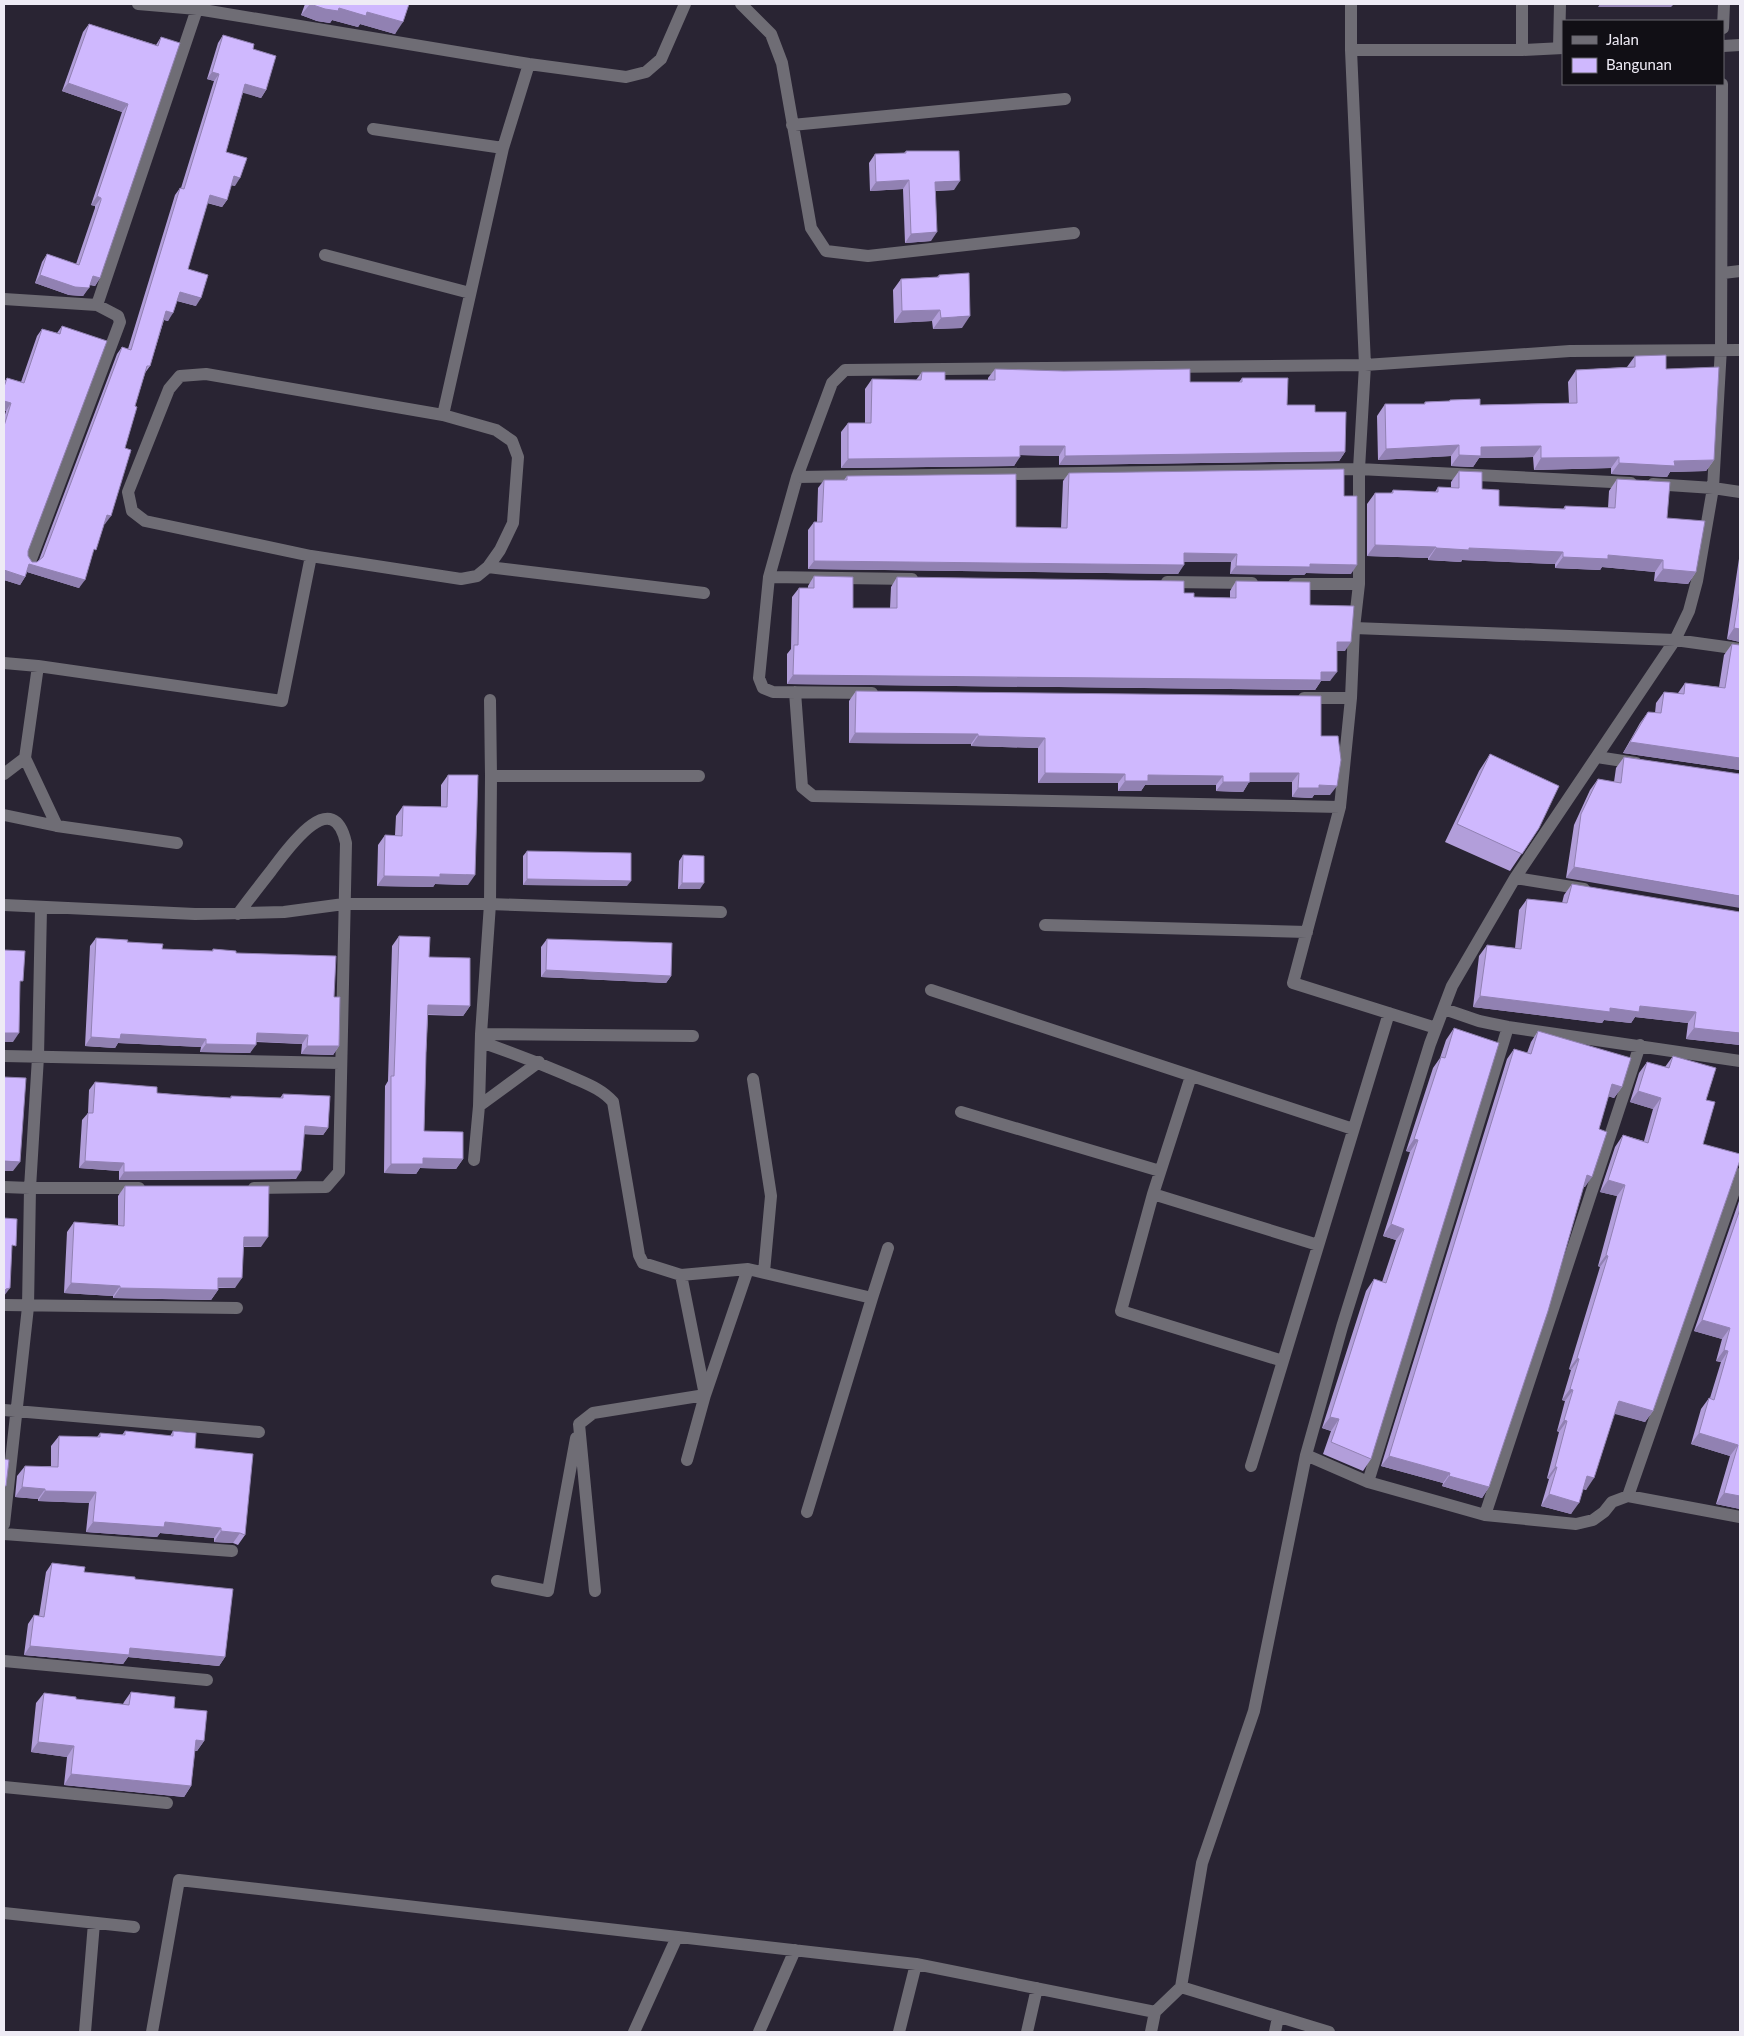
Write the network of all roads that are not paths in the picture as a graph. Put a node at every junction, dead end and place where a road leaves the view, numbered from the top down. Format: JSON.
{"nodes":[{"id":1,"x":138,"y":4,"type":"edge"},
{"id":2,"x":685,"y":4,"type":"edge"},
{"id":3,"x":742,"y":4,"type":"edge"},
{"id":4,"x":1351,"y":4,"type":"edge"},
{"id":5,"x":1522,"y":4,"type":"edge"},
{"id":6,"x":1560,"y":4,"type":"edge"},
{"id":7,"x":1724,"y":4,"type":"edge"},
{"id":8,"x":197,"y":8,"type":"junction"},
{"id":9,"x":1723,"y":20,"type":"edge"},
{"id":10,"x":1740,"y":45,"type":"edge"},
{"id":11,"x":1724,"y":46,"type":"edge"},
{"id":12,"x":1561,"y":48,"type":"edge"},
{"id":13,"x":1351,"y":50,"type":"junction"},
{"id":14,"x":1522,"y":50,"type":"junction"},
{"id":15,"x":530,"y":64,"type":"junction"},
{"id":16,"x":1722,"y":85,"type":"edge"},
{"id":17,"x":1066,"y":99,"type":"dead end"},
{"id":18,"x":792,"y":125,"type":"junction"},
{"id":19,"x":373,"y":129,"type":"dead end"},
{"id":20,"x":503,"y":148,"type":"junction"},
{"id":21,"x":1074,"y":233,"type":"dead end"},
{"id":22,"x":325,"y":255,"type":"dead end"},
{"id":23,"x":1740,"y":271,"type":"edge"},
{"id":24,"x":1722,"y":273,"type":"junction"},
{"id":25,"x":470,"y":293,"type":"junction"},
{"id":26,"x":4,"y":299,"type":"edge"},
{"id":27,"x":97,"y":305,"type":"junction"},
{"id":28,"x":1722,"y":348,"type":"junction"},
{"id":29,"x":1740,"y":350,"type":"edge"},
{"id":30,"x":1365,"y":365,"type":"junction"},
{"id":31,"x":443,"y":415,"type":"junction"},
{"id":32,"x":1359,"y":469,"type":"junction"},
{"id":33,"x":797,"y":477,"type":"junction"},
{"id":34,"x":1713,"y":488,"type":"junction"},
{"id":35,"x":1740,"y":492,"type":"edge"},
{"id":36,"x":311,"y":556,"type":"junction"},
{"id":37,"x":30,"y":562,"type":"edge"},
{"id":38,"x":488,"y":567,"type":"junction"},
{"id":39,"x":769,"y":578,"type":"junction"},
{"id":40,"x":926,"y":579,"type":"edge"},
{"id":41,"x":1152,"y":582,"type":"edge"},
{"id":42,"x":1261,"y":583,"type":"edge"},
{"id":43,"x":1280,"y":584,"type":"edge"},
{"id":44,"x":1359,"y":584,"type":"junction"},
{"id":45,"x":704,"y":593,"type":"dead end"},
{"id":46,"x":1354,"y":628,"type":"junction"},
{"id":47,"x":1674,"y":640,"type":"junction"},
{"id":48,"x":1740,"y":649,"type":"edge"},
{"id":49,"x":4,"y":662,"type":"edge"},
{"id":50,"x":38,"y":666,"type":"junction"},
{"id":51,"x":796,"y":692,"type":"junction"},
{"id":52,"x":885,"y":693,"type":"edge"},
{"id":53,"x":1292,"y":698,"type":"edge"},
{"id":54,"x":1352,"y":698,"type":"junction"},
{"id":55,"x":490,"y":700,"type":"dead end"},
{"id":56,"x":1596,"y":757,"type":"junction"},
{"id":57,"x":25,"y":758,"type":"junction"},
{"id":58,"x":1644,"y":764,"type":"edge"},
{"id":59,"x":4,"y":774,"type":"edge"},
{"id":60,"x":491,"y":776,"type":"junction"},
{"id":61,"x":699,"y":776,"type":"dead end"},
{"id":62,"x":1340,"y":807,"type":"junction"},
{"id":63,"x":4,"y":815,"type":"edge"},
{"id":64,"x":57,"y":826,"type":"junction"},
{"id":65,"x":177,"y":843,"type":"dead end"},
{"id":66,"x":1515,"y":878,"type":"junction"},
{"id":67,"x":1594,"y":891,"type":"edge"},
{"id":68,"x":344,"y":904,"type":"junction"},
{"id":69,"x":490,"y":904,"type":"junction"},
{"id":70,"x":4,"y":906,"type":"edge"},
{"id":71,"x":41,"y":908,"type":"junction"},
{"id":72,"x":721,"y":912,"type":"dead end"},
{"id":73,"x":238,"y":914,"type":"junction"},
{"id":74,"x":1044,"y":925,"type":"dead end"},
{"id":75,"x":1307,"y":932,"type":"junction"},
{"id":76,"x":931,"y":990,"type":"dead end"},
{"id":77,"x":1444,"y":1009,"type":"junction"},
{"id":78,"x":1388,"y":1013,"type":"junction"},
{"id":79,"x":1508,"y":1027,"type":"junction"},
{"id":80,"x":1436,"y":1028,"type":"junction"},
{"id":81,"x":693,"y":1036,"type":"dead end"},
{"id":82,"x":481,"y":1038,"type":"junction"},
{"id":83,"x":1640,"y":1045,"type":"junction"},
{"id":84,"x":4,"y":1056,"type":"edge"},
{"id":85,"x":38,"y":1057,"type":"junction"},
{"id":86,"x":1740,"y":1061,"type":"edge"},
{"id":87,"x":340,"y":1062,"type":"junction"},
{"id":88,"x":539,"y":1062,"type":"junction"},
{"id":89,"x":1192,"y":1076,"type":"junction"},
{"id":90,"x":753,"y":1079,"type":"dead end"},
{"id":91,"x":479,"y":1106,"type":"junction"},
{"id":92,"x":961,"y":1112,"type":"dead end"},
{"id":93,"x":1353,"y":1129,"type":"junction"},
{"id":94,"x":474,"y":1160,"type":"dead end"},
{"id":95,"x":1160,"y":1171,"type":"junction"},
{"id":96,"x":1740,"y":1174,"type":"edge"},
{"id":97,"x":4,"y":1187,"type":"edge"},
{"id":98,"x":30,"y":1188,"type":"junction"},
{"id":99,"x":148,"y":1188,"type":"edge"},
{"id":100,"x":237,"y":1188,"type":"edge"},
{"id":101,"x":1153,"y":1194,"type":"junction"},
{"id":102,"x":1318,"y":1245,"type":"junction"},
{"id":103,"x":888,"y":1248,"type":"dead end"},
{"id":104,"x":748,"y":1269,"type":"junction"},
{"id":105,"x":764,"y":1272,"type":"junction"},
{"id":106,"x":681,"y":1275,"type":"junction"},
{"id":107,"x":872,"y":1298,"type":"junction"},
{"id":108,"x":4,"y":1305,"type":"edge"},
{"id":109,"x":28,"y":1307,"type":"junction"},
{"id":110,"x":237,"y":1308,"type":"dead end"},
{"id":111,"x":1283,"y":1362,"type":"junction"},
{"id":112,"x":705,"y":1395,"type":"junction"},
{"id":113,"x":12,"y":1407,"type":"edge"},
{"id":114,"x":579,"y":1424,"type":"junction"},
{"id":115,"x":259,"y":1432,"type":"dead end"},
{"id":116,"x":1306,"y":1454,"type":"junction"},
{"id":117,"x":687,"y":1460,"type":"dead end"},
{"id":118,"x":1251,"y":1466,"type":"dead end"},
{"id":119,"x":1368,"y":1482,"type":"junction"},
{"id":120,"x":1628,"y":1496,"type":"junction"},
{"id":121,"x":807,"y":1512,"type":"dead end"},
{"id":122,"x":1486,"y":1515,"type":"junction"},
{"id":123,"x":1740,"y":1517,"type":"edge"},
{"id":124,"x":4,"y":1524,"type":"edge"},
{"id":125,"x":4,"y":1534,"type":"edge"},
{"id":126,"x":232,"y":1551,"type":"dead end"},
{"id":127,"x":498,"y":1581,"type":"dead end"},
{"id":128,"x":595,"y":1591,"type":"dead end"},
{"id":129,"x":4,"y":1661,"type":"edge"},
{"id":130,"x":207,"y":1680,"type":"dead end"},
{"id":131,"x":4,"y":1787,"type":"edge"},
{"id":132,"x":167,"y":1803,"type":"dead end"},
{"id":133,"x":4,"y":1913,"type":"edge"},
{"id":134,"x":94,"y":1924,"type":"junction"},
{"id":135,"x":134,"y":1927,"type":"dead end"},
{"id":136,"x":677,"y":1937,"type":"junction"},
{"id":137,"x":795,"y":1950,"type":"junction"},
{"id":138,"x":916,"y":1964,"type":"junction"},
{"id":139,"x":1181,"y":1987,"type":"junction"},
{"id":140,"x":1037,"y":1988,"type":"junction"},
{"id":141,"x":1155,"y":2012,"type":"junction"},
{"id":142,"x":1278,"y":2017,"type":"junction"},
{"id":143,"x":85,"y":2032,"type":"edge"},
{"id":144,"x":152,"y":2032,"type":"edge"},
{"id":145,"x":634,"y":2032,"type":"edge"},
{"id":146,"x":759,"y":2032,"type":"edge"},
{"id":147,"x":898,"y":2032,"type":"edge"},
{"id":148,"x":1026,"y":2032,"type":"edge"},
{"id":149,"x":1151,"y":2032,"type":"edge"},
{"id":150,"x":1275,"y":2032,"type":"edge"},
{"id":151,"x":1329,"y":2032,"type":"edge"}],
"edges":[{"from":1,"to":8,"type":"street"},
{"from":2,"to":15,"type":"street"},
{"from":3,"to":18,"type":"street"},
{"from":4,"to":13,"type":"street"},
{"from":5,"to":14,"type":"street"},
{"from":6,"to":12,"type":"street"},
{"from":7,"to":9,"type":"street"},
{"from":8,"to":15,"type":"street"},
{"from":8,"to":27,"type":"street"},
{"from":10,"to":11,"type":"street"},
{"from":12,"to":14,"type":"street"},
{"from":13,"to":14,"type":"street"},
{"from":13,"to":30,"type":"street"},
{"from":15,"to":20,"type":"street"},
{"from":16,"to":24,"type":"street"},
{"from":17,"to":18,"type":"street"},
{"from":18,"to":21,"type":"street"},
{"from":19,"to":20,"type":"street"},
{"from":20,"to":25,"type":"street"},
{"from":22,"to":25,"type":"street"},
{"from":23,"to":24,"type":"street"},
{"from":24,"to":28,"type":"street"},
{"from":25,"to":31,"type":"street"},
{"from":26,"to":27,"type":"street"},
{"from":27,"to":37,"type":"street"},
{"from":28,"to":29,"type":"street"},
{"from":28,"to":30,"type":"street"},
{"from":28,"to":34,"type":"street"},
{"from":30,"to":32,"type":"street"},
{"from":30,"to":33,"type":"street"},
{"from":31,"to":36,"type":"street"},
{"from":31,"to":38,"type":"street"},
{"from":32,"to":33,"type":"street"},
{"from":32,"to":34,"type":"street"},
{"from":32,"to":44,"type":"street"},
{"from":33,"to":39,"type":"street"},
{"from":34,"to":35,"type":"street"},
{"from":34,"to":47,"type":"street"},
{"from":36,"to":38,"type":"street"},
{"from":36,"to":50,"type":"street"},
{"from":38,"to":45,"type":"street"},
{"from":39,"to":40,"type":"street"},
{"from":39,"to":51,"type":"street"},
{"from":41,"to":42,"type":"street"},
{"from":43,"to":44,"type":"street"},
{"from":44,"to":46,"type":"street"},
{"from":46,"to":47,"type":"street"},
{"from":46,"to":54,"type":"street"},
{"from":47,"to":48,"type":"street"},
{"from":47,"to":56,"type":"street"},
{"from":49,"to":50,"type":"street"},
{"from":50,"to":57,"type":"street"},
{"from":51,"to":52,"type":"street"},
{"from":51,"to":62,"type":"street"},
{"from":53,"to":54,"type":"street"},
{"from":54,"to":62,"type":"street"},
{"from":55,"to":60,"type":"street"},
{"from":56,"to":58,"type":"street"},
{"from":56,"to":66,"type":"street"},
{"from":57,"to":59,"type":"street"},
{"from":57,"to":64,"type":"street"},
{"from":60,"to":61,"type":"street"},
{"from":60,"to":69,"type":"street"},
{"from":62,"to":75,"type":"street"},
{"from":63,"to":64,"type":"street"},
{"from":64,"to":65,"type":"street"},
{"from":66,"to":67,"type":"street"},
{"from":66,"to":77,"type":"street"},
{"from":68,"to":69,"type":"street"},
{"from":68,"to":73,"type":"street"},
{"from":68,"to":73,"type":"street"},
{"from":68,"to":87,"type":"street"},
{"from":69,"to":72,"type":"street"},
{"from":69,"to":82,"type":"street"},
{"from":70,"to":71,"type":"street"},
{"from":71,"to":73,"type":"street"},
{"from":71,"to":85,"type":"street"},
{"from":74,"to":75,"type":"street"},
{"from":75,"to":78,"type":"street"},
{"from":76,"to":89,"type":"street"},
{"from":77,"to":79,"type":"street"},
{"from":77,"to":80,"type":"street"},
{"from":78,"to":80,"type":"street"},
{"from":78,"to":93,"type":"street"},
{"from":79,"to":83,"type":"street"},
{"from":79,"to":119,"type":"street"},
{"from":80,"to":116,"type":"street"},
{"from":81,"to":82,"type":"street"},
{"from":82,"to":88,"type":"street"},
{"from":82,"to":91,"type":"street"},
{"from":83,"to":86,"type":"street"},
{"from":83,"to":122,"type":"street"},
{"from":84,"to":85,"type":"street"},
{"from":85,"to":87,"type":"street"},
{"from":85,"to":98,"type":"street"},
{"from":87,"to":100,"type":"street"},
{"from":88,"to":91,"type":"street"},
{"from":88,"to":106,"type":"street"},
{"from":89,"to":93,"type":"street"},
{"from":89,"to":95,"type":"street"},
{"from":90,"to":105,"type":"street"},
{"from":91,"to":94,"type":"street"},
{"from":92,"to":95,"type":"street"},
{"from":93,"to":102,"type":"street"},
{"from":95,"to":101,"type":"street"},
{"from":96,"to":120,"type":"street"},
{"from":97,"to":98,"type":"street"},
{"from":98,"to":99,"type":"street"},
{"from":98,"to":109,"type":"street"},
{"from":101,"to":102,"type":"street"},
{"from":101,"to":111,"type":"street"},
{"from":102,"to":111,"type":"street"},
{"from":103,"to":107,"type":"street"},
{"from":104,"to":105,"type":"street"},
{"from":104,"to":106,"type":"street"},
{"from":104,"to":112,"type":"street"},
{"from":105,"to":107,"type":"street"},
{"from":106,"to":112,"type":"street"},
{"from":107,"to":121,"type":"street"},
{"from":108,"to":109,"type":"street"},
{"from":109,"to":110,"type":"street"},
{"from":109,"to":113,"type":"street"},
{"from":111,"to":118,"type":"street"},
{"from":112,"to":114,"type":"street"},
{"from":112,"to":117,"type":"street"},
{"from":113,"to":115,"type":"street"},
{"from":113,"to":124,"type":"street"},
{"from":114,"to":127,"type":"street"},
{"from":114,"to":128,"type":"street"},
{"from":116,"to":119,"type":"street"},
{"from":116,"to":139,"type":"street"},
{"from":119,"to":122,"type":"street"},
{"from":120,"to":122,"type":"street"},
{"from":120,"to":123,"type":"street"},
{"from":125,"to":126,"type":"street"},
{"from":129,"to":130,"type":"street"},
{"from":131,"to":132,"type":"street"},
{"from":133,"to":134,"type":"street"},
{"from":134,"to":135,"type":"street"},
{"from":134,"to":143,"type":"street"},
{"from":136,"to":137,"type":"street"},
{"from":136,"to":144,"type":"street"},
{"from":136,"to":145,"type":"street"},
{"from":137,"to":138,"type":"street"},
{"from":137,"to":146,"type":"street"},
{"from":138,"to":140,"type":"street"},
{"from":138,"to":147,"type":"street"},
{"from":139,"to":141,"type":"street"},
{"from":139,"to":142,"type":"street"},
{"from":140,"to":141,"type":"street"},
{"from":140,"to":148,"type":"street"},
{"from":141,"to":149,"type":"street"},
{"from":142,"to":150,"type":"street"},
{"from":142,"to":151,"type":"street"}]}
